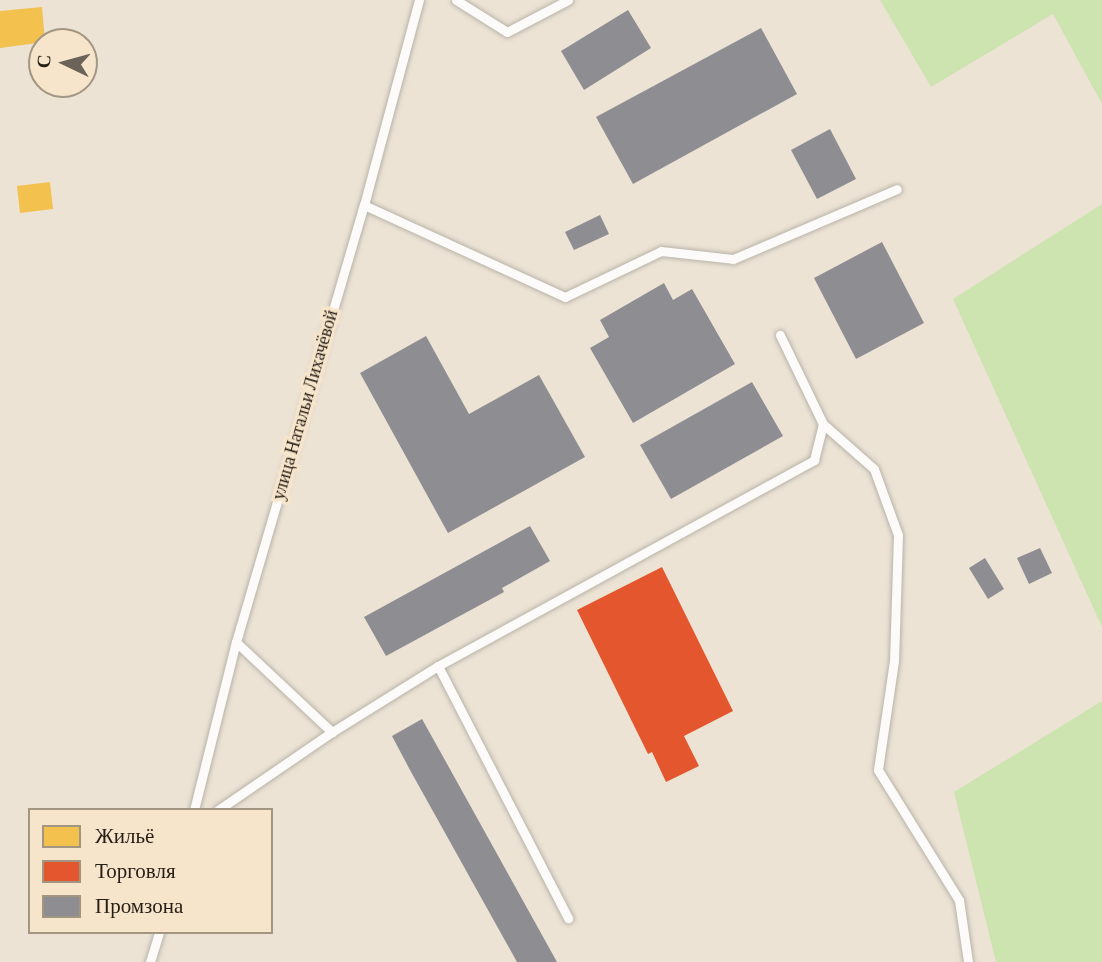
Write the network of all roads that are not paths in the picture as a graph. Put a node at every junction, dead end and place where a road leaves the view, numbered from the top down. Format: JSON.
{"nodes":[{"id":1,"x":419,"y":0,"type":"edge"},
{"id":2,"x":456,"y":0,"type":"edge"},
{"id":3,"x":568,"y":0,"type":"edge"},
{"id":4,"x":897,"y":189,"type":"dead end"},
{"id":5,"x":364,"y":205,"type":"junction"},
{"id":6,"x":780,"y":335,"type":"dead end"},
{"id":7,"x":823,"y":424,"type":"junction"},
{"id":8,"x":236,"y":642,"type":"junction"},
{"id":9,"x":438,"y":666,"type":"junction"},
{"id":10,"x":332,"y":732,"type":"junction"},
{"id":11,"x":194,"y":808,"type":"edge"},
{"id":12,"x":221,"y":808,"type":"edge"},
{"id":13,"x":568,"y":918,"type":"dead end"},
{"id":14,"x":158,"y":934,"type":"edge"},
{"id":15,"x":150,"y":962,"type":"edge"},
{"id":16,"x":968,"y":962,"type":"edge"}],
"edges":[{"from":1,"to":5,"type":"lane","name":"улица Натальи Лихачёвой"},
{"from":2,"to":3,"type":"lane"},
{"from":4,"to":5,"type":"lane"},
{"from":5,"to":8,"type":"lane","name":"улица Натальи Лихачёвой"},
{"from":6,"to":7,"type":"lane"},
{"from":7,"to":9,"type":"lane"},
{"from":7,"to":16,"type":"lane"},
{"from":8,"to":10,"type":"lane"},
{"from":8,"to":11,"type":"lane","name":"улица Натальи Лихачёвой"},
{"from":9,"to":10,"type":"lane"},
{"from":9,"to":13,"type":"lane"},
{"from":10,"to":12,"type":"lane"},
{"from":14,"to":15,"type":"lane"}]}
